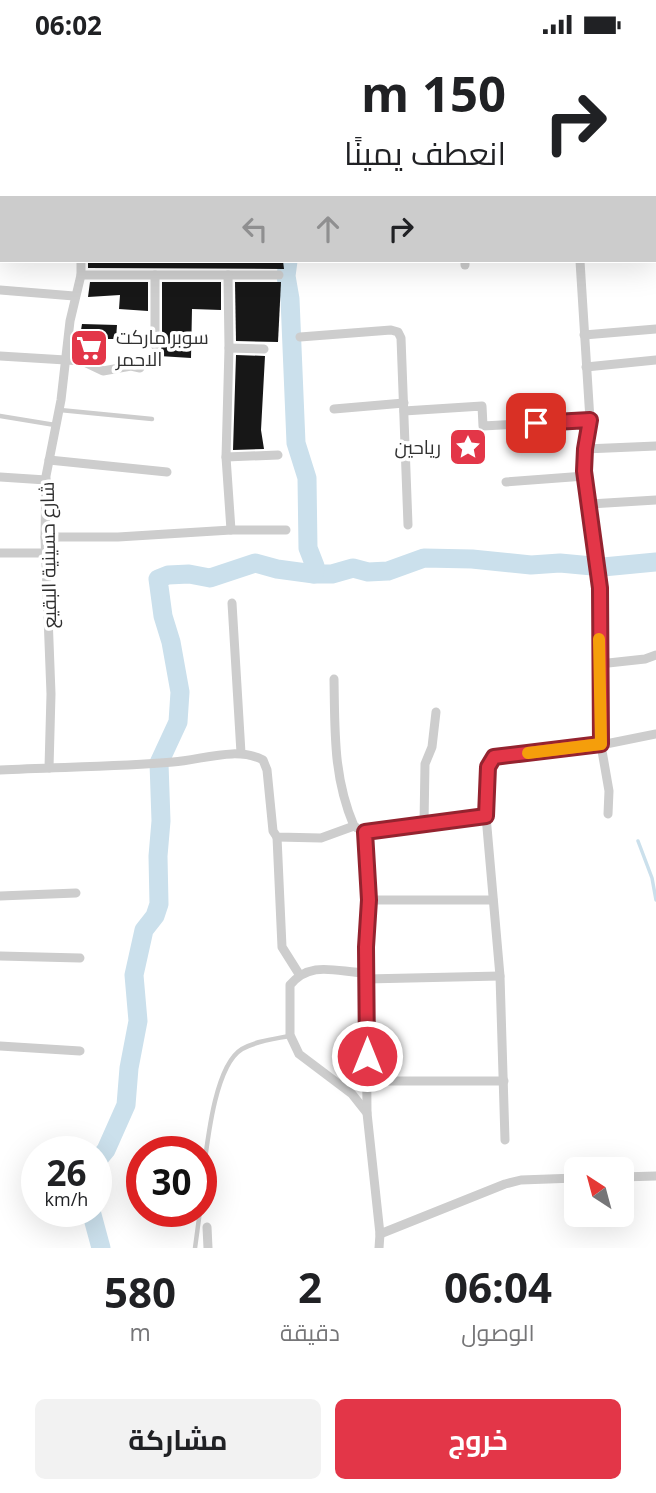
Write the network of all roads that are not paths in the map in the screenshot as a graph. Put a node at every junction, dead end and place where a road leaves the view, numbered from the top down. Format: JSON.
{"nodes":[{"id":1,"x":81,"y":263,"type":"edge"},
{"id":2,"x":580,"y":263,"type":"edge"},
{"id":3,"x":81,"y":275,"type":"junction"},
{"id":4,"x":155,"y":275,"type":"junction"},
{"id":5,"x":228,"y":275,"type":"junction"},
{"id":6,"x":279,"y":275,"type":"dead end"},
{"id":7,"x":0,"y":290,"type":"edge"},
{"id":8,"x":74,"y":296,"type":"junction"},
{"id":9,"x":656,"y":329,"type":"edge"},
{"id":10,"x":584,"y":334,"type":"junction"},
{"id":11,"x":300,"y":337,"type":"dead end"},
{"id":12,"x":155,"y":345,"type":"dead end"},
{"id":13,"x":229,"y":348,"type":"junction"},
{"id":14,"x":264,"y":349,"type":"dead end"},
{"id":15,"x":0,"y":356,"type":"edge"},
{"id":16,"x":656,"y":360,"type":"edge"},
{"id":17,"x":65,"y":361,"type":"junction"},
{"id":18,"x":586,"y":367,"type":"junction"},
{"id":19,"x":140,"y":368,"type":"dead end"},
{"id":20,"x":404,"y":407,"type":"junction"},
{"id":21,"x":334,"y":409,"type":"dead end"},
{"id":22,"x":59,"y":410,"type":"junction"},
{"id":23,"x":0,"y":416,"type":"edge"},
{"id":24,"x":152,"y":419,"type":"dead end"},
{"id":25,"x":590,"y":420,"type":"junction"},
{"id":26,"x":55,"y":425,"type":"junction"},
{"id":27,"x":656,"y":446,"type":"edge"},
{"id":28,"x":585,"y":449,"type":"junction"},
{"id":29,"x":278,"y":455,"type":"dead end"},
{"id":30,"x":226,"y":457,"type":"junction"},
{"id":31,"x":49,"y":460,"type":"junction"},
{"id":32,"x":167,"y":472,"type":"dead end"},
{"id":33,"x":585,"y":476,"type":"junction"},
{"id":34,"x":0,"y":477,"type":"edge"},
{"id":35,"x":46,"y":480,"type":"junction"},
{"id":36,"x":506,"y":482,"type":"dead end"},
{"id":37,"x":656,"y":500,"type":"edge"},
{"id":38,"x":590,"y":504,"type":"junction"},
{"id":39,"x":408,"y":525,"type":"dead end"},
{"id":40,"x":231,"y":530,"type":"junction"},
{"id":41,"x":286,"y":530,"type":"dead end"},
{"id":42,"x":45,"y":537,"type":"junction"},
{"id":43,"x":46,"y":553,"type":"junction"},
{"id":44,"x":0,"y":554,"type":"edge"},
{"id":45,"x":232,"y":603,"type":"dead end"},
{"id":46,"x":656,"y":655,"type":"edge"},
{"id":47,"x":599,"y":664,"type":"junction"},
{"id":48,"x":334,"y":679,"type":"dead end"},
{"id":49,"x":436,"y":712,"type":"dead end"},
{"id":50,"x":656,"y":734,"type":"edge"},
{"id":51,"x":601,"y":744,"type":"junction"},
{"id":52,"x":241,"y":753,"type":"junction"},
{"id":53,"x":49,"y":768,"type":"junction"},
{"id":54,"x":0,"y":769,"type":"edge"},
{"id":55,"x":608,"y":814,"type":"dead end"},
{"id":56,"x":486,"y":816,"type":"junction"},
{"id":57,"x":424,"y":823,"type":"junction"},
{"id":58,"x":354,"y":826,"type":"junction"},
{"id":59,"x":365,"y":832,"type":"junction"},
{"id":60,"x":277,"y":837,"type":"junction"},
{"id":61,"x":76,"y":893,"type":"dead end"},
{"id":62,"x":0,"y":896,"type":"edge"},
{"id":63,"x":369,"y":900,"type":"junction"},
{"id":64,"x":493,"y":900,"type":"junction"},
{"id":65,"x":0,"y":956,"type":"edge"},
{"id":66,"x":80,"y":958,"type":"dead end"},
{"id":67,"x":299,"y":974,"type":"junction"},
{"id":68,"x":366,"y":976,"type":"junction"},
{"id":69,"x":500,"y":976,"type":"junction"},
{"id":70,"x":290,"y":1035,"type":"junction"},
{"id":71,"x":0,"y":1046,"type":"edge"},
{"id":72,"x":80,"y":1051,"type":"dead end"},
{"id":73,"x":367,"y":1081,"type":"junction"},
{"id":74,"x":504,"y":1081,"type":"junction"},
{"id":75,"x":367,"y":1113,"type":"junction"},
{"id":76,"x":209,"y":1136,"type":"edge"},
{"id":77,"x":505,"y":1140,"type":"dead end"},
{"id":78,"x":656,"y":1176,"type":"edge"},
{"id":79,"x":634,"y":1177,"type":"edge"},
{"id":80,"x":564,"y":1178,"type":"edge"},
{"id":81,"x":198,"y":1227,"type":"edge"},
{"id":82,"x":207,"y":1227,"type":"dead end"},
{"id":83,"x":380,"y":1234,"type":"junction"},
{"id":84,"x":195,"y":1248,"type":"edge"},
{"id":85,"x":208,"y":1248,"type":"edge"},
{"id":86,"x":379,"y":1248,"type":"edge"}],
"edges":[{"from":1,"to":3,"type":"street","name":"شارع حسينية البقيع"},
{"from":2,"to":10,"type":"street"},
{"from":3,"to":4,"type":"street"},
{"from":3,"to":8,"type":"street","name":"شارع حسينية البقيع"},
{"from":4,"to":5,"type":"street"},
{"from":4,"to":12,"type":"street"},
{"from":5,"to":6,"type":"street"},
{"from":5,"to":13,"type":"street"},
{"from":7,"to":8,"type":"street"},
{"from":8,"to":17,"type":"street","name":"شارع حسينية البقيع"},
{"from":9,"to":10,"type":"street"},
{"from":10,"to":18,"type":"street"},
{"from":11,"to":20,"type":"street"},
{"from":13,"to":14,"type":"street"},
{"from":13,"to":30,"type":"street"},
{"from":15,"to":17,"type":"street"},
{"from":16,"to":18,"type":"street"},
{"from":17,"to":19,"type":"street"},
{"from":17,"to":22,"type":"street","name":"شارع حسينية البقيع"},
{"from":18,"to":25,"type":"street"},
{"from":20,"to":21,"type":"street"},
{"from":20,"to":25,"type":"street"},
{"from":20,"to":39,"type":"street"},
{"from":22,"to":24,"type":"lane"},
{"from":22,"to":26,"type":"street","name":"شارع حسينية البقيع"},
{"from":23,"to":26,"type":"lane"},
{"from":25,"to":28,"type":"street"},
{"from":26,"to":31,"type":"street","name":"شارع حسينية البقيع"},
{"from":27,"to":28,"type":"street"},
{"from":28,"to":33,"type":"street"},
{"from":29,"to":30,"type":"street"},
{"from":30,"to":40,"type":"street"},
{"from":31,"to":32,"type":"street"},
{"from":31,"to":35,"type":"street","name":"شارع حسينية البقيع"},
{"from":33,"to":36,"type":"street"},
{"from":33,"to":38,"type":"street"},
{"from":34,"to":35,"type":"street"},
{"from":35,"to":42,"type":"street","name":"شارع حسينية البقيع"},
{"from":37,"to":38,"type":"street"},
{"from":38,"to":47,"type":"street"},
{"from":40,"to":41,"type":"street"},
{"from":40,"to":42,"type":"street"},
{"from":42,"to":43,"type":"street","name":"شارع حسينية البقيع"},
{"from":43,"to":44,"type":"street"},
{"from":43,"to":53,"type":"street","name":"شارع حسينية البقيع"},
{"from":45,"to":52,"type":"street"},
{"from":46,"to":47,"type":"street"},
{"from":47,"to":51,"type":"street"},
{"from":48,"to":58,"type":"street"},
{"from":49,"to":57,"type":"street"},
{"from":50,"to":51,"type":"street"},
{"from":51,"to":55,"type":"street"},
{"from":51,"to":56,"type":"street"},
{"from":52,"to":53,"type":"street"},
{"from":52,"to":60,"type":"street"},
{"from":53,"to":54,"type":"street"},
{"from":56,"to":57,"type":"street"},
{"from":56,"to":64,"type":"street"},
{"from":57,"to":59,"type":"street"},
{"from":58,"to":59,"type":"street"},
{"from":58,"to":60,"type":"street"},
{"from":59,"to":63,"type":"street"},
{"from":60,"to":67,"type":"street"},
{"from":61,"to":62,"type":"street"},
{"from":63,"to":64,"type":"street"},
{"from":63,"to":68,"type":"street"},
{"from":64,"to":69,"type":"street"},
{"from":65,"to":66,"type":"street"},
{"from":67,"to":68,"type":"street"},
{"from":67,"to":70,"type":"street"},
{"from":68,"to":69,"type":"street"},
{"from":68,"to":73,"type":"street"},
{"from":69,"to":74,"type":"street"},
{"from":70,"to":75,"type":"street"},
{"from":70,"to":76,"type":"lane"},
{"from":71,"to":72,"type":"street"},
{"from":73,"to":74,"type":"street"},
{"from":73,"to":75,"type":"street"},
{"from":74,"to":77,"type":"street"},
{"from":75,"to":83,"type":"street"},
{"from":78,"to":79,"type":"street"},
{"from":80,"to":83,"type":"street"},
{"from":81,"to":84,"type":"lane"},
{"from":82,"to":85,"type":"street"},
{"from":83,"to":86,"type":"street"}]}
